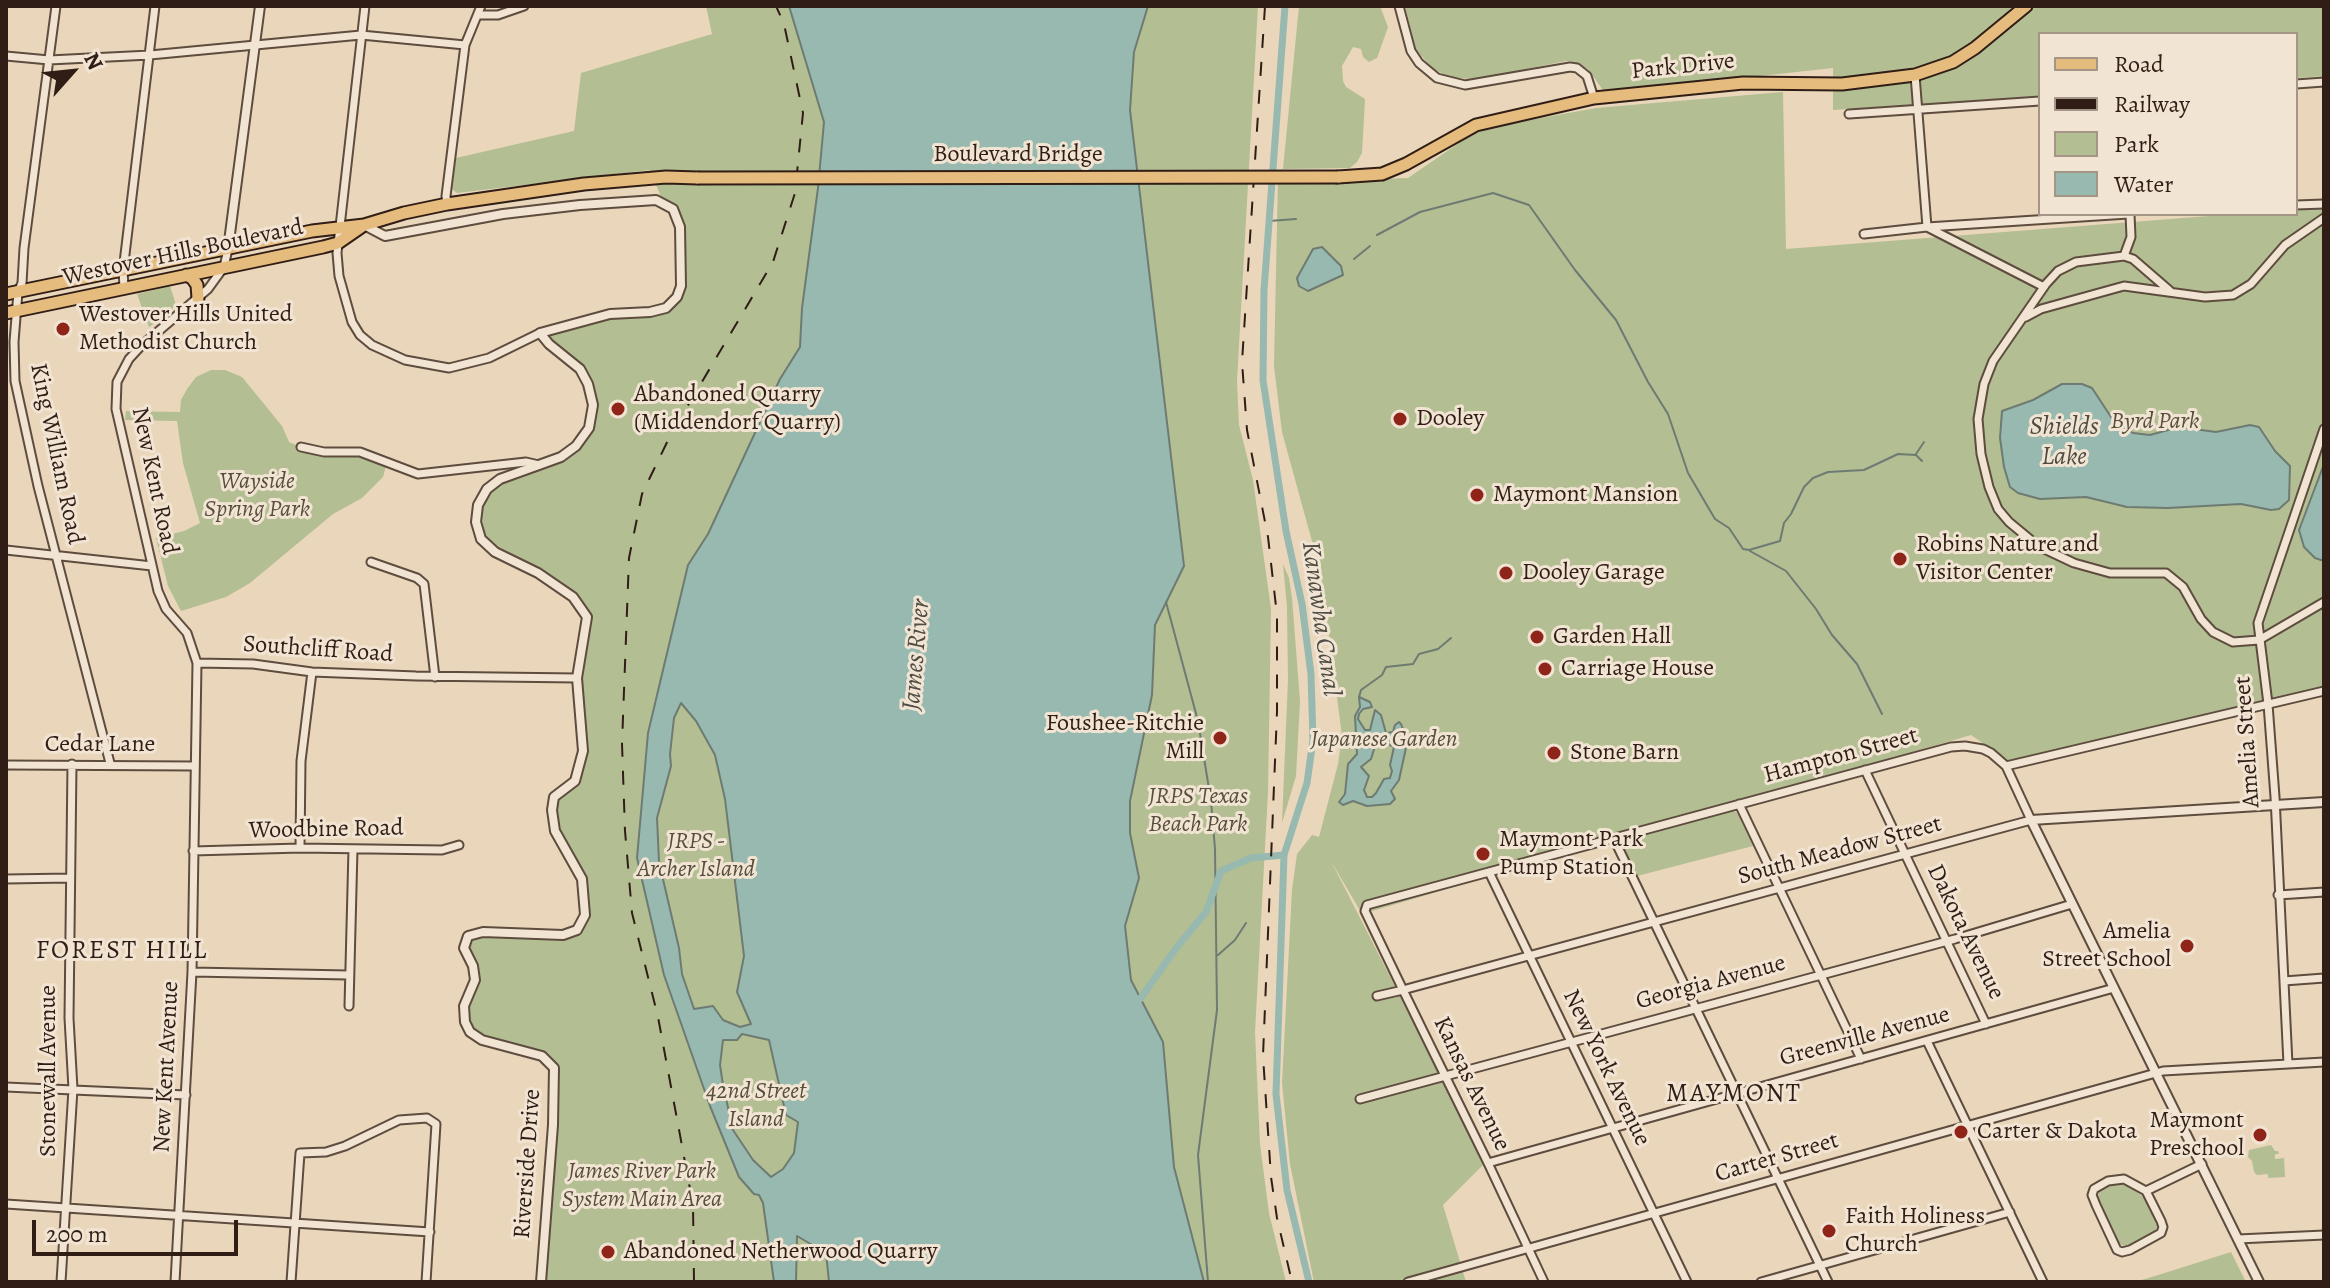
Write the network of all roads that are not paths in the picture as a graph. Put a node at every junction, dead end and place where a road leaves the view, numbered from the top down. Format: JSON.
{"nodes":[{"id":1,"x":56,"y":6,"type":"edge"},
{"id":2,"x":155,"y":6,"type":"edge"},
{"id":3,"x":260,"y":6,"type":"edge"},
{"id":4,"x":365,"y":6,"type":"edge"},
{"id":5,"x":481,"y":6,"type":"edge"},
{"id":6,"x":524,"y":6,"type":"edge"},
{"id":7,"x":1399,"y":6,"type":"edge"},
{"id":8,"x":2026,"y":6,"type":"edge"},
{"id":9,"x":478,"y":15,"type":"junction"},
{"id":10,"x":361,"y":35,"type":"junction"},
{"id":11,"x":256,"y":43,"type":"junction"},
{"id":12,"x":465,"y":45,"type":"junction"},
{"id":13,"x":150,"y":55,"type":"junction"},
{"id":14,"x":6,"y":56,"type":"edge"},
{"id":15,"x":49,"y":60,"type":"junction"},
{"id":16,"x":1915,"y":75,"type":"junction"},
{"id":17,"x":2324,"y":82,"type":"edge"},
{"id":18,"x":2298,"y":84,"type":"edge"},
{"id":19,"x":2324,"y":92,"type":"edge"},
{"id":20,"x":1594,"y":98,"type":"junction"},
{"id":21,"x":2038,"y":101,"type":"edge"},
{"id":22,"x":1918,"y":108,"type":"junction"},
{"id":23,"x":1849,"y":114,"type":"dead end"},
{"id":24,"x":1338,"y":177,"type":"joint"},
{"id":25,"x":698,"y":178,"type":"joint"},
{"id":26,"x":447,"y":204,"type":"junction"},
{"id":27,"x":2324,"y":204,"type":"edge"},
{"id":28,"x":2298,"y":205,"type":"edge"},
{"id":29,"x":2098,"y":216,"type":"edge"},
{"id":30,"x":2129,"y":216,"type":"edge"},
{"id":31,"x":2324,"y":218,"type":"edge"},
{"id":32,"x":364,"y":225,"type":"junction"},
{"id":33,"x":338,"y":226,"type":"junction"},
{"id":34,"x":1927,"y":227,"type":"junction"},
{"id":35,"x":1864,"y":234,"type":"dead end"},
{"id":36,"x":338,"y":243,"type":"junction"},
{"id":37,"x":228,"y":249,"type":"junction"},
{"id":38,"x":2124,"y":256,"type":"junction"},
{"id":39,"x":224,"y":267,"type":"junction"},
{"id":40,"x":123,"y":271,"type":"junction"},
{"id":41,"x":186,"y":275,"type":"junction"},
{"id":42,"x":124,"y":287,"type":"junction"},
{"id":43,"x":2044,"y":287,"type":"junction"},
{"id":44,"x":2170,"y":291,"type":"junction"},
{"id":45,"x":12,"y":293,"type":"edge"},
{"id":46,"x":198,"y":298,"type":"junction"},
{"id":47,"x":11,"y":312,"type":"edge"},
{"id":48,"x":2022,"y":320,"type":"junction"},
{"id":49,"x":540,"y":333,"type":"junction"},
{"id":50,"x":2324,"y":429,"type":"edge"},
{"id":51,"x":301,"y":447,"type":"dead end"},
{"id":52,"x":541,"y":465,"type":"junction"},
{"id":53,"x":6,"y":550,"type":"edge"},
{"id":54,"x":57,"y":557,"type":"junction"},
{"id":55,"x":371,"y":562,"type":"dead end"},
{"id":56,"x":152,"y":566,"type":"junction"},
{"id":57,"x":2324,"y":602,"type":"edge"},
{"id":58,"x":2259,"y":640,"type":"junction"},
{"id":59,"x":197,"y":663,"type":"junction"},
{"id":60,"x":312,"y":672,"type":"junction"},
{"id":61,"x":435,"y":677,"type":"junction"},
{"id":62,"x":577,"y":678,"type":"junction"},
{"id":63,"x":2324,"y":691,"type":"edge"},
{"id":64,"x":2268,"y":704,"type":"junction"},
{"id":65,"x":110,"y":763,"type":"junction"},
{"id":66,"x":72,"y":764,"type":"junction"},
{"id":67,"x":6,"y":765,"type":"edge"},
{"id":68,"x":194,"y":766,"type":"junction"},
{"id":69,"x":2006,"y":766,"type":"junction"},
{"id":70,"x":1865,"y":770,"type":"junction"},
{"id":71,"x":2324,"y":802,"type":"edge"},
{"id":72,"x":1739,"y":804,"type":"junction"},
{"id":73,"x":2274,"y":804,"type":"junction"},
{"id":74,"x":2031,"y":820,"type":"junction"},
{"id":75,"x":1614,"y":839,"type":"junction"},
{"id":76,"x":459,"y":845,"type":"dead end"},
{"id":77,"x":300,"y":848,"type":"junction"},
{"id":78,"x":353,"y":849,"type":"junction"},
{"id":79,"x":193,"y":851,"type":"junction"},
{"id":80,"x":1905,"y":854,"type":"junction"},
{"id":81,"x":1489,"y":872,"type":"junction"},
{"id":82,"x":70,"y":878,"type":"junction"},
{"id":83,"x":6,"y":879,"type":"edge"},
{"id":84,"x":1779,"y":888,"type":"junction"},
{"id":85,"x":2324,"y":892,"type":"edge"},
{"id":86,"x":2278,"y":895,"type":"junction"},
{"id":87,"x":2072,"y":904,"type":"junction"},
{"id":88,"x":1367,"y":905,"type":"joint"},
{"id":89,"x":1655,"y":922,"type":"junction"},
{"id":90,"x":1947,"y":941,"type":"junction"},
{"id":91,"x":1529,"y":956,"type":"junction"},
{"id":92,"x":192,"y":972,"type":"junction"},
{"id":93,"x":348,"y":975,"type":"junction"},
{"id":94,"x":1820,"y":975,"type":"junction"},
{"id":95,"x":2324,"y":978,"type":"edge"},
{"id":96,"x":2284,"y":981,"type":"junction"},
{"id":97,"x":2114,"y":988,"type":"junction"},
{"id":98,"x":1403,"y":990,"type":"junction"},
{"id":99,"x":1377,"y":996,"type":"dead end"},
{"id":100,"x":349,"y":1006,"type":"dead end"},
{"id":101,"x":1695,"y":1008,"type":"junction"},
{"id":102,"x":1986,"y":1024,"type":"junction"},
{"id":103,"x":1927,"y":1041,"type":"junction"},
{"id":104,"x":1571,"y":1042,"type":"junction"},
{"id":105,"x":1861,"y":1059,"type":"junction"},
{"id":106,"x":2324,"y":1062,"type":"edge"},
{"id":107,"x":2288,"y":1064,"type":"junction"},
{"id":108,"x":2156,"y":1073,"type":"junction"},
{"id":109,"x":1445,"y":1076,"type":"junction"},
{"id":110,"x":6,"y":1087,"type":"edge"},
{"id":111,"x":73,"y":1089,"type":"junction"},
{"id":112,"x":1736,"y":1092,"type":"junction"},
{"id":113,"x":186,"y":1095,"type":"junction"},
{"id":114,"x":1360,"y":1099,"type":"dead end"},
{"id":115,"x":1968,"y":1124,"type":"junction"},
{"id":116,"x":1613,"y":1127,"type":"junction"},
{"id":117,"x":1488,"y":1163,"type":"junction"},
{"id":118,"x":2202,"y":1164,"type":"junction"},
{"id":119,"x":1777,"y":1179,"type":"junction"},
{"id":120,"x":2146,"y":1191,"type":"junction"},
{"id":121,"x":6,"y":1204,"type":"edge"},
{"id":122,"x":66,"y":1208,"type":"junction"},
{"id":123,"x":2010,"y":1212,"type":"junction"},
{"id":124,"x":1654,"y":1213,"type":"junction"},
{"id":125,"x":178,"y":1215,"type":"junction"},
{"id":126,"x":295,"y":1224,"type":"junction"},
{"id":127,"x":430,"y":1232,"type":"junction"},
{"id":128,"x":2324,"y":1235,"type":"edge"},
{"id":129,"x":2238,"y":1239,"type":"junction"},
{"id":130,"x":1528,"y":1248,"type":"junction"},
{"id":131,"x":1820,"y":1265,"type":"junction"},
{"id":132,"x":61,"y":1282,"type":"edge"},
{"id":133,"x":175,"y":1282,"type":"edge"},
{"id":134,"x":291,"y":1282,"type":"edge"},
{"id":135,"x":426,"y":1282,"type":"edge"},
{"id":136,"x":541,"y":1282,"type":"edge"},
{"id":137,"x":1408,"y":1282,"type":"edge"},
{"id":138,"x":1544,"y":1282,"type":"edge"},
{"id":139,"x":1687,"y":1282,"type":"edge"},
{"id":140,"x":1761,"y":1282,"type":"edge"},
{"id":141,"x":1828,"y":1282,"type":"edge"},
{"id":142,"x":2043,"y":1282,"type":"edge"},
{"id":143,"x":2259,"y":1282,"type":"edge"}],
"edges":[{"from":1,"to":15,"type":"street","name":"King William Road"},
{"from":2,"to":13,"type":"street"},
{"from":3,"to":11,"type":"street","name":"New Kent Road"},
{"from":4,"to":10,"type":"street"},
{"from":5,"to":9,"type":"street"},
{"from":6,"to":9,"type":"street"},
{"from":7,"to":20,"type":"street"},
{"from":8,"to":16,"type":"main road","name":"Park Drive"},
{"from":9,"to":12,"type":"street"},
{"from":10,"to":11,"type":"street"},
{"from":10,"to":12,"type":"street"},
{"from":10,"to":33,"type":"street"},
{"from":11,"to":13,"type":"street"},
{"from":11,"to":37,"type":"street","name":"New Kent Road"},
{"from":12,"to":26,"type":"street"},
{"from":13,"to":15,"type":"street"},
{"from":13,"to":40,"type":"street"},
{"from":14,"to":15,"type":"street"},
{"from":15,"to":45,"type":"street","name":"King William Road"},
{"from":16,"to":20,"type":"main road","name":"Park Drive"},
{"from":16,"to":22,"type":"street"},
{"from":17,"to":18,"type":"street"},
{"from":17,"to":19,"type":"street"},
{"from":20,"to":24,"type":"main road","name":"Park Drive"},
{"from":21,"to":22,"type":"street"},
{"from":22,"to":23,"type":"street"},
{"from":22,"to":34,"type":"street"},
{"from":24,"to":25,"type":"main road","name":"Boulevard Bridge","bridge":true},
{"from":25,"to":26,"type":"main road","name":"Westover Hills Boulevard"},
{"from":26,"to":32,"type":"main road","name":"Westover Hills Boulevard"},
{"from":27,"to":28,"type":"street"},
{"from":29,"to":34,"type":"street"},
{"from":30,"to":38,"type":"street"},
{"from":31,"to":44,"type":"street"},
{"from":32,"to":33,"type":"main road","name":"Westover Hills Boulevard"},
{"from":32,"to":36,"type":"main road","name":"Westover Hills Boulevard"},
{"from":32,"to":49,"type":"street","name":"Westover Hills Boulevard"},
{"from":33,"to":36,"type":"street"},
{"from":33,"to":37,"type":"main road","name":"Westover Hills Boulevard"},
{"from":34,"to":35,"type":"street"},
{"from":34,"to":43,"type":"street"},
{"from":36,"to":39,"type":"main road","name":"Westover Hills Boulevard"},
{"from":36,"to":49,"type":"street"},
{"from":37,"to":39,"type":"street","name":"New Kent Road"},
{"from":37,"to":40,"type":"main road","name":"Westover Hills Boulevard"},
{"from":38,"to":43,"type":"street"},
{"from":38,"to":44,"type":"street"},
{"from":39,"to":41,"type":"main road","name":"Westover Hills Boulevard"},
{"from":39,"to":46,"type":"street","name":"New Kent Road"},
{"from":40,"to":42,"type":"street"},
{"from":40,"to":45,"type":"main road","name":"Westover Hills Boulevard"},
{"from":41,"to":42,"type":"main road","name":"Westover Hills Boulevard"},
{"from":41,"to":46,"type":"main road"},
{"from":42,"to":47,"type":"main road","name":"Westover Hills Boulevard"},
{"from":43,"to":48,"type":"street"},
{"from":44,"to":48,"type":"street"},
{"from":45,"to":47,"type":"street","name":"King William Road"},
{"from":46,"to":56,"type":"street","name":"New Kent Road"},
{"from":47,"to":54,"type":"street","name":"King William Road"},
{"from":48,"to":58,"type":"street"},
{"from":49,"to":52,"type":"street","name":"Riverside Drive"},
{"from":50,"to":58,"type":"street","name":"Amelia Street"},
{"from":51,"to":52,"type":"street"},
{"from":52,"to":62,"type":"street","name":"Riverside Drive"},
{"from":53,"to":54,"type":"street"},
{"from":54,"to":56,"type":"street"},
{"from":54,"to":65,"type":"street","name":"King William Road"},
{"from":55,"to":61,"type":"street"},
{"from":56,"to":59,"type":"street","name":"New Kent Road"},
{"from":57,"to":58,"type":"street"},
{"from":58,"to":64,"type":"street","name":"Amelia Street"},
{"from":59,"to":60,"type":"street","name":"Southcliff Road"},
{"from":59,"to":68,"type":"street","name":"New Kent Avenue"},
{"from":60,"to":61,"type":"street","name":"Southcliff Road"},
{"from":60,"to":77,"type":"street"},
{"from":61,"to":62,"type":"street","name":"Southcliff Road"},
{"from":62,"to":136,"type":"street","name":"Riverside Drive"},
{"from":63,"to":64,"type":"street"},
{"from":64,"to":69,"type":"street"},
{"from":64,"to":73,"type":"street","name":"Amelia Street"},
{"from":65,"to":66,"type":"street","name":"Cedar Lane"},
{"from":65,"to":68,"type":"street","name":"Cedar Lane"},
{"from":66,"to":67,"type":"street","name":"Cedar Lane"},
{"from":66,"to":82,"type":"street","name":"Stonewall Avenue"},
{"from":68,"to":79,"type":"street","name":"New Kent Avenue"},
{"from":69,"to":70,"type":"street","name":"Hampton Street"},
{"from":69,"to":74,"type":"street"},
{"from":70,"to":72,"type":"street","name":"Hampton Street"},
{"from":70,"to":80,"type":"street","name":"Dakota Avenue"},
{"from":71,"to":73,"type":"street","name":"South Meadow Street"},
{"from":72,"to":75,"type":"street","name":"Hampton Street"},
{"from":72,"to":84,"type":"street"},
{"from":73,"to":74,"type":"street","name":"South Meadow Street"},
{"from":73,"to":86,"type":"street","name":"Amelia Street"},
{"from":74,"to":80,"type":"street","name":"South Meadow Street"},
{"from":74,"to":87,"type":"street"},
{"from":75,"to":81,"type":"street","name":"Hampton Street"},
{"from":75,"to":89,"type":"street"},
{"from":76,"to":78,"type":"street","name":"Woodbine Road"},
{"from":77,"to":78,"type":"street","name":"Woodbine Road"},
{"from":77,"to":79,"type":"street","name":"Woodbine Road"},
{"from":78,"to":93,"type":"street"},
{"from":79,"to":92,"type":"street","name":"New Kent Avenue"},
{"from":80,"to":84,"type":"street","name":"South Meadow Street"},
{"from":80,"to":90,"type":"street","name":"Dakota Avenue"},
{"from":81,"to":88,"type":"street","name":"Hampton Street"},
{"from":81,"to":91,"type":"street","name":"New York Avenue"},
{"from":82,"to":83,"type":"street"},
{"from":82,"to":111,"type":"street","name":"Stonewall Avenue"},
{"from":84,"to":89,"type":"street","name":"South Meadow Street"},
{"from":84,"to":94,"type":"street"},
{"from":85,"to":86,"type":"street"},
{"from":86,"to":96,"type":"street","name":"Amelia Street"},
{"from":87,"to":90,"type":"street","name":"Georgia Avenue"},
{"from":87,"to":97,"type":"street"},
{"from":88,"to":98,"type":"street","name":"Kansas Avenue"},
{"from":89,"to":91,"type":"street","name":"South Meadow Street"},
{"from":89,"to":101,"type":"street"},
{"from":90,"to":94,"type":"street","name":"Georgia Avenue"},
{"from":90,"to":102,"type":"street","name":"Dakota Avenue"},
{"from":91,"to":98,"type":"street","name":"South Meadow Street"},
{"from":91,"to":104,"type":"street","name":"New York Avenue"},
{"from":92,"to":93,"type":"street"},
{"from":92,"to":113,"type":"street","name":"New Kent Avenue"},
{"from":93,"to":100,"type":"street"},
{"from":94,"to":101,"type":"street","name":"Georgia Avenue"},
{"from":94,"to":105,"type":"street"},
{"from":95,"to":96,"type":"street"},
{"from":96,"to":107,"type":"street","name":"Amelia Street"},
{"from":97,"to":102,"type":"street","name":"Greenville Avenue"},
{"from":97,"to":108,"type":"street"},
{"from":98,"to":99,"type":"street","name":"South Meadow Street"},
{"from":98,"to":109,"type":"street","name":"Kansas Avenue"},
{"from":101,"to":104,"type":"street","name":"Georgia Avenue"},
{"from":101,"to":112,"type":"street"},
{"from":102,"to":103,"type":"street","name":"Greenville Avenue"},
{"from":103,"to":105,"type":"street","name":"Greenville Avenue"},
{"from":103,"to":115,"type":"street"},
{"from":104,"to":109,"type":"street","name":"Georgia Avenue"},
{"from":104,"to":116,"type":"street","name":"New York Avenue"},
{"from":105,"to":112,"type":"street","name":"Greenville Avenue"},
{"from":106,"to":107,"type":"street","name":"Carter Street"},
{"from":107,"to":108,"type":"street","name":"Carter Street"},
{"from":108,"to":115,"type":"street","name":"Carter Street"},
{"from":108,"to":118,"type":"street"},
{"from":109,"to":114,"type":"street","name":"Georgia Avenue"},
{"from":109,"to":117,"type":"street","name":"Kansas Avenue"},
{"from":110,"to":111,"type":"street"},
{"from":111,"to":113,"type":"street"},
{"from":111,"to":122,"type":"street","name":"Stonewall Avenue"},
{"from":112,"to":116,"type":"street","name":"Greenville Avenue"},
{"from":112,"to":119,"type":"street"},
{"from":113,"to":125,"type":"street","name":"New Kent Avenue"},
{"from":115,"to":119,"type":"street","name":"Carter Street"},
{"from":115,"to":123,"type":"street"},
{"from":116,"to":117,"type":"street","name":"Greenville Avenue"},
{"from":116,"to":124,"type":"street","name":"New York Avenue"},
{"from":117,"to":130,"type":"street","name":"Kansas Avenue"},
{"from":118,"to":120,"type":"street"},
{"from":118,"to":129,"type":"street"},
{"from":119,"to":124,"type":"street","name":"Carter Street"},
{"from":119,"to":131,"type":"street"},
{"from":120,"to":120,"type":"street"},
{"from":121,"to":122,"type":"street"},
{"from":122,"to":125,"type":"street"},
{"from":122,"to":132,"type":"street","name":"Stonewall Avenue"},
{"from":123,"to":131,"type":"street"},
{"from":123,"to":142,"type":"street"},
{"from":124,"to":130,"type":"street","name":"Carter Street"},
{"from":124,"to":139,"type":"street","name":"New York Avenue"},
{"from":125,"to":126,"type":"street"},
{"from":125,"to":133,"type":"street","name":"New Kent Avenue"},
{"from":126,"to":127,"type":"street"},
{"from":126,"to":127,"type":"street"},
{"from":126,"to":134,"type":"street"},
{"from":127,"to":135,"type":"street"},
{"from":128,"to":129,"type":"street"},
{"from":129,"to":143,"type":"street"},
{"from":130,"to":137,"type":"street","name":"Carter Street"},
{"from":130,"to":138,"type":"street","name":"Kansas Avenue"},
{"from":131,"to":140,"type":"street"},
{"from":131,"to":141,"type":"street"}]}
